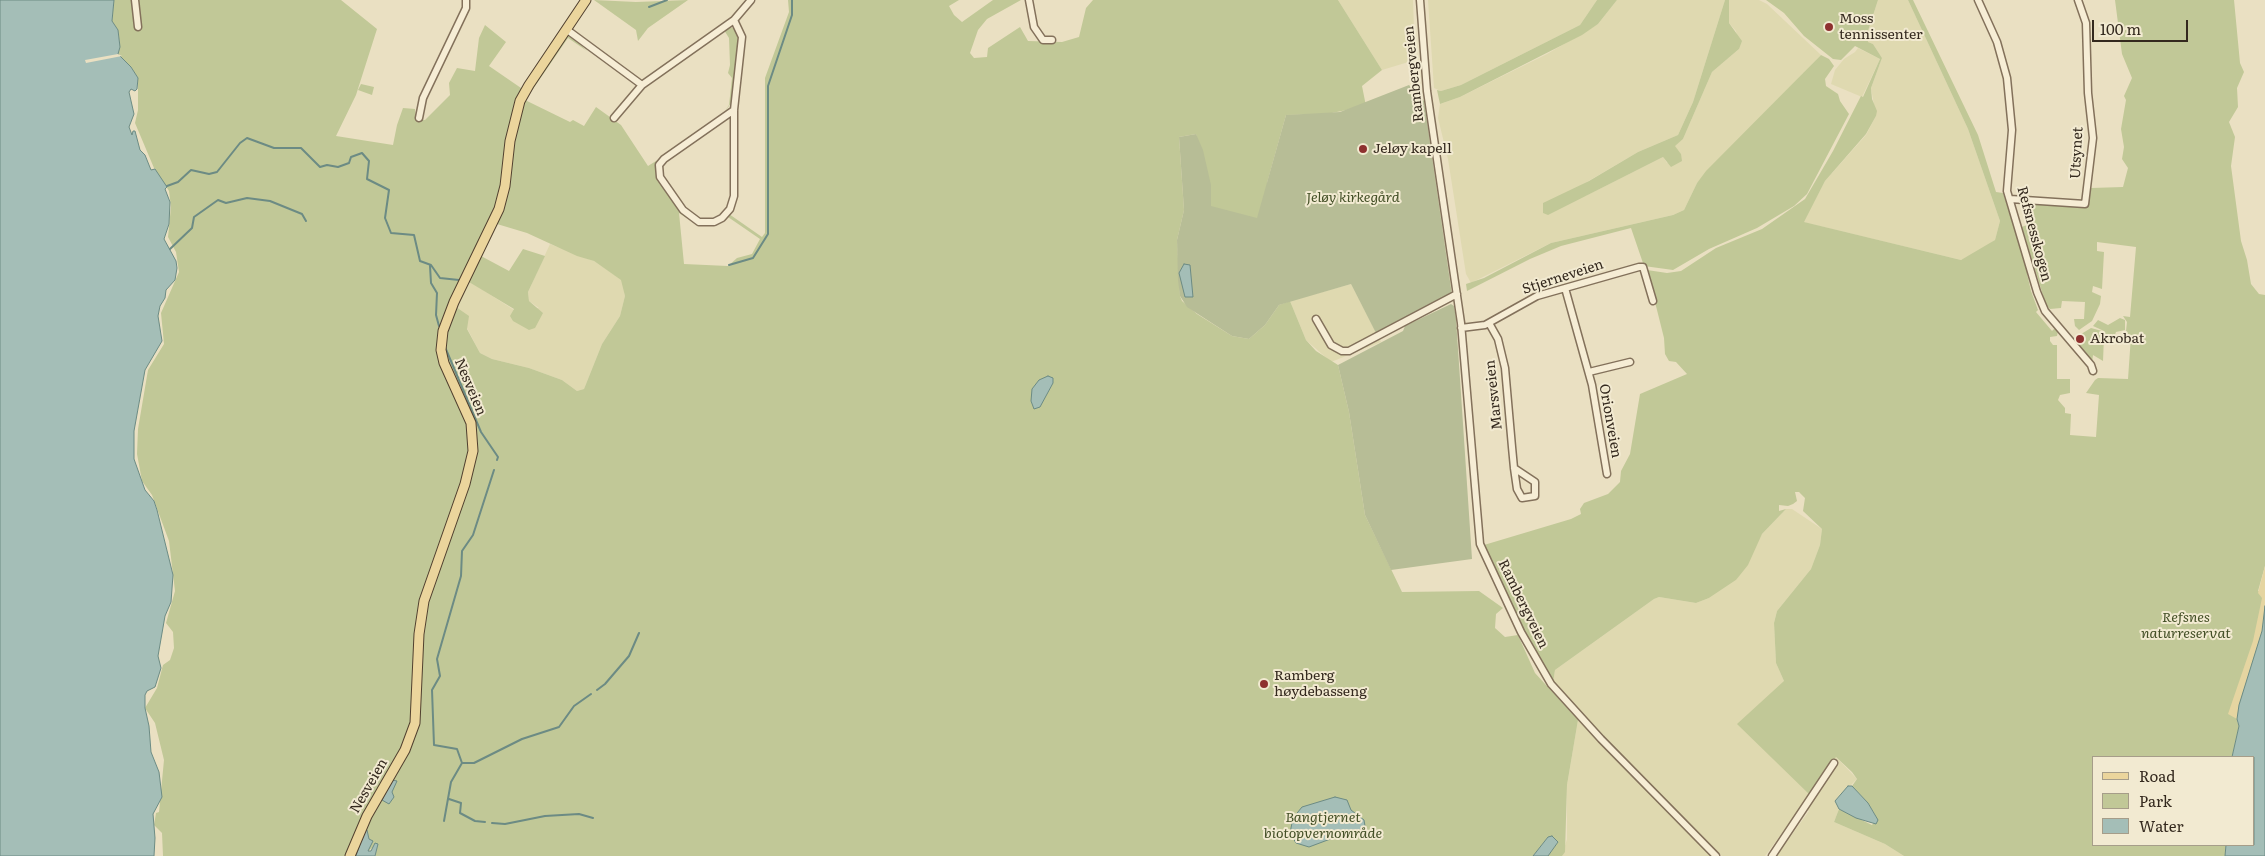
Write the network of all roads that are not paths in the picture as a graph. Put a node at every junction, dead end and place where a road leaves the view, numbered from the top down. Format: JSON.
{"nodes":[{"id":1,"x":135,"y":0,"type":"edge"},
{"id":2,"x":466,"y":0,"type":"edge"},
{"id":3,"x":586,"y":0,"type":"edge"},
{"id":4,"x":751,"y":0,"type":"edge"},
{"id":5,"x":1030,"y":0,"type":"edge"},
{"id":6,"x":1420,"y":0,"type":"edge"},
{"id":7,"x":1978,"y":0,"type":"edge"},
{"id":8,"x":2078,"y":0,"type":"edge"},
{"id":9,"x":734,"y":20,"type":"junction"},
{"id":10,"x":138,"y":27,"type":"dead end"},
{"id":11,"x":566,"y":29,"type":"junction"},
{"id":12,"x":1052,"y":40,"type":"dead end"},
{"id":13,"x":642,"y":85,"type":"junction"},
{"id":14,"x":734,"y":110,"type":"junction"},
{"id":15,"x":419,"y":118,"type":"dead end"},
{"id":16,"x":614,"y":118,"type":"dead end"},
{"id":17,"x":2010,"y":199,"type":"junction"},
{"id":18,"x":1565,"y":288,"type":"junction"},
{"id":19,"x":1457,"y":294,"type":"junction"},
{"id":20,"x":1653,"y":301,"type":"dead end"},
{"id":21,"x":1316,"y":319,"type":"dead end"},
{"id":22,"x":1489,"y":323,"type":"junction"},
{"id":23,"x":1462,"y":328,"type":"junction"},
{"id":24,"x":1630,"y":362,"type":"dead end"},
{"id":25,"x":2093,"y":371,"type":"dead end"},
{"id":26,"x":1589,"y":372,"type":"junction"},
{"id":27,"x":1514,"y":468,"type":"junction"},
{"id":28,"x":1607,"y":474,"type":"dead end"},
{"id":29,"x":1834,"y":763,"type":"dead end"},
{"id":30,"x":350,"y":856,"type":"edge"},
{"id":31,"x":1716,"y":856,"type":"edge"},
{"id":32,"x":1772,"y":856,"type":"edge"}],
"edges":[{"from":1,"to":10,"type":"street"},
{"from":2,"to":15,"type":"street"},
{"from":3,"to":11,"type":"main road","name":"Nesveien"},
{"from":4,"to":9,"type":"street"},
{"from":5,"to":12,"type":"street"},
{"from":6,"to":19,"type":"street","name":"Rambergveien"},
{"from":7,"to":17,"type":"street","name":"Refsnesskogen"},
{"from":8,"to":17,"type":"street","name":"Utsynet"},
{"from":9,"to":13,"type":"street"},
{"from":9,"to":14,"type":"street"},
{"from":11,"to":13,"type":"street"},
{"from":11,"to":30,"type":"main road","name":"Nesveien"},
{"from":13,"to":16,"type":"street"},
{"from":14,"to":14,"type":"street"},
{"from":17,"to":25,"type":"street","name":"Refsnesskogen"},
{"from":18,"to":20,"type":"street","name":"Stjerneveien"},
{"from":18,"to":22,"type":"street","name":"Stjerneveien"},
{"from":18,"to":26,"type":"street","name":"Orionveien"},
{"from":19,"to":21,"type":"street"},
{"from":19,"to":23,"type":"street","name":"Rambergveien"},
{"from":22,"to":23,"type":"street","name":"Stjerneveien"},
{"from":22,"to":27,"type":"street","name":"Marsveien"},
{"from":23,"to":31,"type":"street","name":"Rambergveien"},
{"from":24,"to":26,"type":"street","name":"Orionveien"},
{"from":26,"to":28,"type":"street","name":"Orionveien"},
{"from":27,"to":27,"type":"street","name":"Marsveien"},
{"from":29,"to":32,"type":"street"}]}
